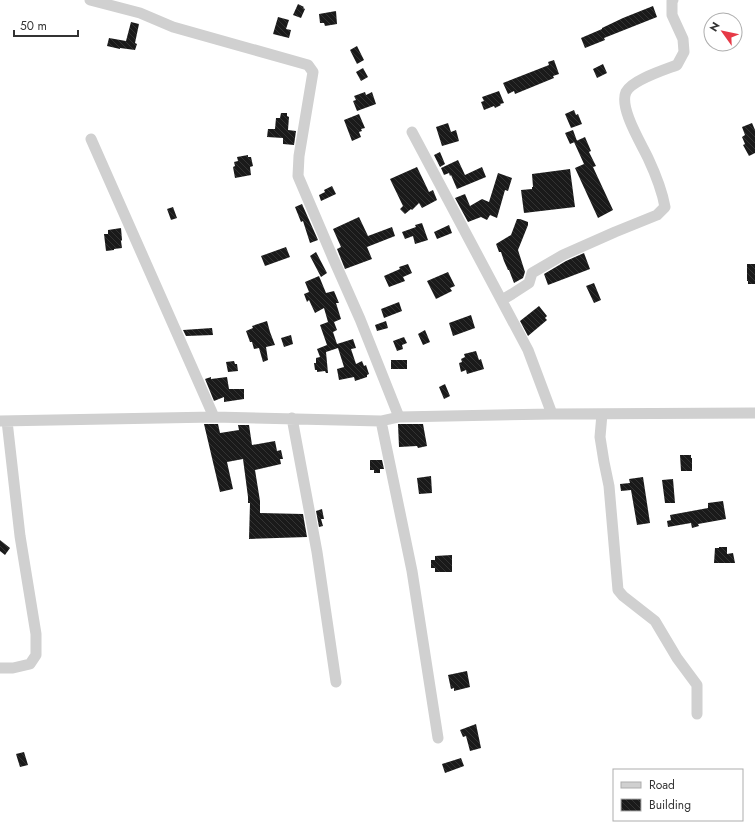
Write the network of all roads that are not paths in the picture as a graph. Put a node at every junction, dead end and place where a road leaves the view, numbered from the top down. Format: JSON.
{"nodes":[{"id":1,"x":90,"y":0,"type":"edge"},
{"id":2,"x":673,"y":0,"type":"edge"},
{"id":3,"x":412,"y":132,"type":"dead end"},
{"id":4,"x":91,"y":139,"type":"dead end"},
{"id":5,"x":502,"y":300,"type":"junction"},
{"id":6,"x":755,"y":413,"type":"edge"},
{"id":7,"x":552,"y":414,"type":"junction"},
{"id":8,"x":602,"y":414,"type":"junction"},
{"id":9,"x":214,"y":417,"type":"junction"},
{"id":10,"x":400,"y":417,"type":"junction"},
{"id":11,"x":292,"y":418,"type":"junction"},
{"id":12,"x":4,"y":421,"type":"edge"},
{"id":13,"x":381,"y":421,"type":"junction"},
{"id":14,"x":0,"y":668,"type":"edge"},
{"id":15,"x":336,"y":682,"type":"dead end"},
{"id":16,"x":697,"y":714,"type":"dead end"},
{"id":17,"x":438,"y":738,"type":"dead end"}],
"edges":[{"from":1,"to":10,"type":"street"},
{"from":2,"to":5,"type":"street"},
{"from":3,"to":5,"type":"street"},
{"from":4,"to":9,"type":"street"},
{"from":5,"to":7,"type":"street"},
{"from":6,"to":8,"type":"street"},
{"from":7,"to":8,"type":"street"},
{"from":7,"to":10,"type":"street"},
{"from":8,"to":16,"type":"street"},
{"from":9,"to":11,"type":"street"},
{"from":9,"to":12,"type":"street"},
{"from":10,"to":13,"type":"street"},
{"from":11,"to":13,"type":"street"},
{"from":11,"to":15,"type":"street"},
{"from":12,"to":14,"type":"street"},
{"from":13,"to":17,"type":"street"}]}
